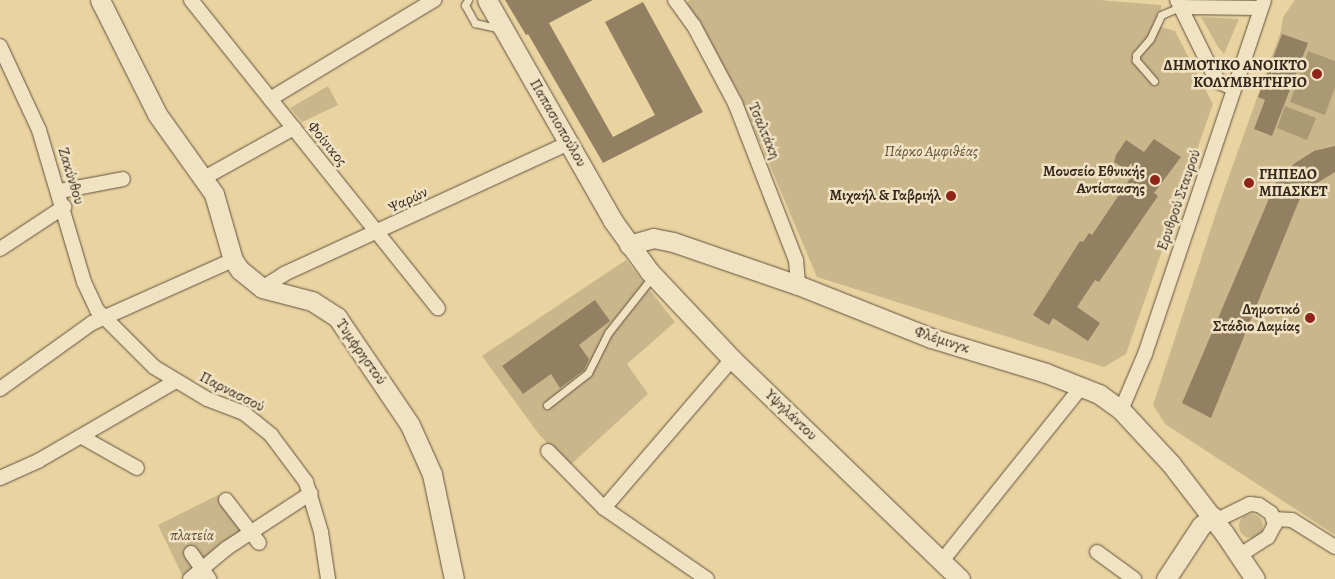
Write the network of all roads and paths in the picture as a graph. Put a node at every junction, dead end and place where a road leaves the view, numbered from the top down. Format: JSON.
{"nodes":[{"id":1,"x":100,"y":0,"type":"edge"},
{"id":2,"x":191,"y":0,"type":"edge"},
{"id":3,"x":434,"y":0,"type":"edge"},
{"id":4,"x":468,"y":0,"type":"edge"},
{"id":5,"x":487,"y":0,"type":"edge"},
{"id":6,"x":678,"y":1,"type":"edge"},
{"id":7,"x":1178,"y":3,"type":"edge"},
{"id":8,"x":1262,"y":4,"type":"edge"},
{"id":9,"x":504,"y":30,"type":"junction"},
{"id":10,"x":0,"y":46,"type":"edge"},
{"id":11,"x":1154,"y":81,"type":"dead end"},
{"id":12,"x":1233,"y":88,"type":"junction"},
{"id":13,"x":270,"y":99,"type":"junction"},
{"id":14,"x":294,"y":128,"type":"junction"},
{"id":15,"x":569,"y":142,"type":"junction"},
{"id":16,"x":204,"y":178,"type":"junction"},
{"id":17,"x":123,"y":179,"type":"dead end"},
{"id":18,"x":60,"y":191,"type":"junction"},
{"id":19,"x":64,"y":207,"type":"junction"},
{"id":20,"x":378,"y":232,"type":"junction"},
{"id":21,"x":629,"y":245,"type":"junction"},
{"id":22,"x":0,"y":248,"type":"edge"},
{"id":23,"x":233,"y":260,"type":"junction"},
{"id":24,"x":653,"y":276,"type":"junction"},
{"id":25,"x":798,"y":285,"type":"junction"},
{"id":26,"x":267,"y":289,"type":"junction"},
{"id":27,"x":438,"y":308,"type":"dead end"},
{"id":28,"x":102,"y":318,"type":"junction"},
{"id":29,"x":732,"y":359,"type":"junction"},
{"id":30,"x":176,"y":381,"type":"junction"},
{"id":31,"x":1082,"y":386,"type":"junction"},
{"id":32,"x":0,"y":390,"type":"edge"},
{"id":33,"x":547,"y":405,"type":"dead end"},
{"id":34,"x":1121,"y":410,"type":"junction"},
{"id":35,"x":82,"y":437,"type":"junction"},
{"id":36,"x":548,"y":451,"type":"dead end"},
{"id":37,"x":137,"y":468,"type":"dead end"},
{"id":38,"x":0,"y":478,"type":"edge"},
{"id":39,"x":311,"y":493,"type":"junction"},
{"id":40,"x":226,"y":500,"type":"dead end"},
{"id":41,"x":604,"y":508,"type":"junction"},
{"id":42,"x":1213,"y":518,"type":"junction"},
{"id":43,"x":1274,"y":519,"type":"junction"},
{"id":44,"x":255,"y":538,"type":"junction"},
{"id":45,"x":1335,"y":547,"type":"edge"},
{"id":46,"x":1097,"y":552,"type":"dead end"},
{"id":47,"x":191,"y":553,"type":"dead end"},
{"id":48,"x":1240,"y":555,"type":"junction"},
{"id":49,"x":948,"y":571,"type":"edge"},
{"id":50,"x":205,"y":574,"type":"edge"},
{"id":51,"x":190,"y":579,"type":"edge"},
{"id":52,"x":328,"y":579,"type":"edge"},
{"id":53,"x":454,"y":579,"type":"edge"},
{"id":54,"x":707,"y":579,"type":"edge"},
{"id":55,"x":1134,"y":579,"type":"edge"},
{"id":56,"x":1166,"y":579,"type":"edge"},
{"id":57,"x":1255,"y":579,"type":"edge"}],
"edges":[{"from":1,"to":16,"type":"main road","name":"Τυμφρηστού"},
{"from":2,"to":13,"type":"street","name":"Φοίνικος"},
{"from":3,"to":13,"type":"street"},
{"from":4,"to":9,"type":"lane"},
{"from":5,"to":9,"type":"main road","name":"Παπασιοπούλου"},
{"from":6,"to":25,"type":"street","name":"Τσαλτάκη"},
{"from":7,"to":8,"type":"street"},
{"from":7,"to":11,"type":"lane"},
{"from":7,"to":12,"type":"street"},
{"from":8,"to":12,"type":"street","name":"Ερυθρού Σταυρού"},
{"from":9,"to":15,"type":"main road","name":"Παπασιοπούλου"},
{"from":10,"to":18,"type":"street","name":"Ζακύνθου"},
{"from":12,"to":34,"type":"street","name":"Ερυθρού Σταυρού"},
{"from":13,"to":14,"type":"street","name":"Φοίνικος"},
{"from":14,"to":16,"type":"street"},
{"from":14,"to":20,"type":"street","name":"Φοίνικος"},
{"from":15,"to":20,"type":"street","name":"Ψαρών"},
{"from":15,"to":21,"type":"main road","name":"Παπασιοπούλου"},
{"from":16,"to":23,"type":"main road","name":"Τυμφρηστού"},
{"from":17,"to":18,"type":"street"},
{"from":18,"to":19,"type":"street","name":"Ζακύνθου"},
{"from":19,"to":22,"type":"street"},
{"from":19,"to":28,"type":"street","name":"Ζακύνθου"},
{"from":20,"to":26,"type":"street","name":"Ψαρών"},
{"from":20,"to":27,"type":"street","name":"Φοίνικος"},
{"from":21,"to":24,"type":"main road","name":"Υψηλάντου"},
{"from":21,"to":25,"type":"main road","name":"Φλέμινγκ"},
{"from":23,"to":26,"type":"main road","name":"Τυμφρηστού"},
{"from":23,"to":28,"type":"street"},
{"from":24,"to":29,"type":"main road","name":"Υψηλάντου"},
{"from":24,"to":33,"type":"lane"},
{"from":25,"to":31,"type":"main road","name":"Φλέμινγκ"},
{"from":26,"to":53,"type":"main road","name":"Τυμφρηστού"},
{"from":28,"to":30,"type":"street","name":"Παρνασσού"},
{"from":28,"to":32,"type":"street"},
{"from":29,"to":41,"type":"street"},
{"from":29,"to":49,"type":"main road","name":"Υψηλάντου"},
{"from":30,"to":35,"type":"street"},
{"from":30,"to":39,"type":"street","name":"Παρνασσού"},
{"from":31,"to":34,"type":"main road","name":"Φλέμινγκ"},
{"from":31,"to":49,"type":"street"},
{"from":34,"to":42,"type":"main road","name":"Φλέμινγκ"},
{"from":35,"to":37,"type":"street"},
{"from":35,"to":38,"type":"street"},
{"from":36,"to":41,"type":"street"},
{"from":39,"to":44,"type":"street"},
{"from":39,"to":52,"type":"street","name":"Παρνασσού"},
{"from":40,"to":44,"type":"street"},
{"from":41,"to":54,"type":"street"},
{"from":42,"to":43,"type":"street"},
{"from":42,"to":48,"type":"main road","name":"Φλέμινγκ"},
{"from":42,"to":56,"type":"main road"},
{"from":43,"to":45,"type":"street"},
{"from":43,"to":48,"type":"street"},
{"from":44,"to":50,"type":"street"},
{"from":46,"to":55,"type":"street"},
{"from":47,"to":50,"type":"street"},
{"from":48,"to":57,"type":"main road","name":"Φλέμινγκ"},
{"from":50,"to":51,"type":"street"}]}
